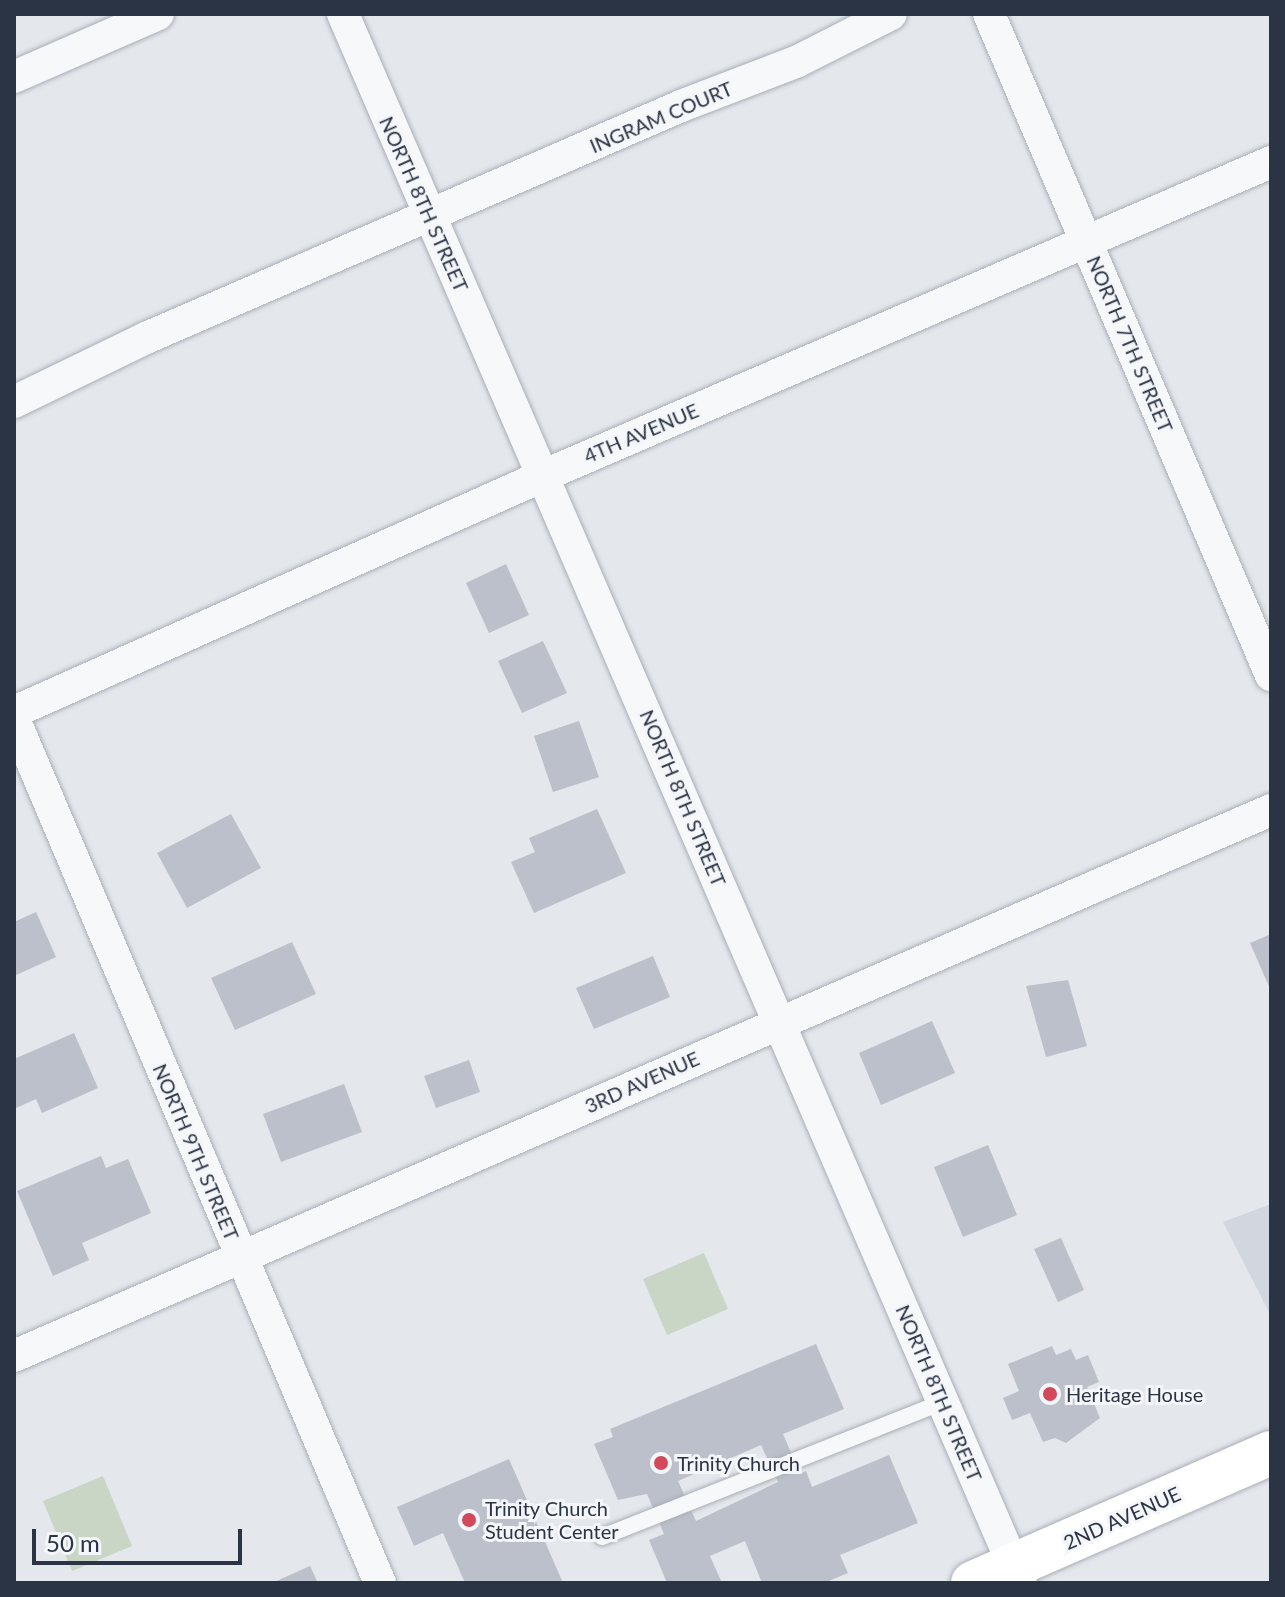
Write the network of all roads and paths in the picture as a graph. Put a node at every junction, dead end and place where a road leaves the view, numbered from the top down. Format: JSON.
{"nodes":[{"id":1,"x":158,"y":14,"type":"edge"},
{"id":2,"x":343,"y":14,"type":"edge"},
{"id":3,"x":891,"y":14,"type":"edge"},
{"id":4,"x":989,"y":14,"type":"edge"},
{"id":5,"x":14,"y":77,"type":"edge"},
{"id":6,"x":1271,"y":162,"type":"edge"},
{"id":7,"x":429,"y":217,"type":"junction"},
{"id":8,"x":1087,"y":241,"type":"junction"},
{"id":9,"x":14,"y":402,"type":"edge"},
{"id":10,"x":545,"y":475,"type":"junction"},
{"id":11,"x":1271,"y":675,"type":"edge"},
{"id":12,"x":14,"y":712,"type":"edge"},
{"id":13,"x":14,"y":719,"type":"edge"},
{"id":14,"x":1271,"y":810,"type":"edge"},
{"id":15,"x":778,"y":1023,"type":"junction"},
{"id":16,"x":240,"y":1257,"type":"junction"},
{"id":17,"x":14,"y":1356,"type":"edge"},
{"id":18,"x":943,"y":1402,"type":"junction"},
{"id":19,"x":1271,"y":1453,"type":"edge"},
{"id":20,"x":602,"y":1537,"type":"dead end"},
{"id":21,"x":1017,"y":1574,"type":"edge"},
{"id":22,"x":380,"y":1583,"type":"edge"},
{"id":23,"x":973,"y":1583,"type":"edge"}],
"edges":[{"from":1,"to":5,"type":"street"},
{"from":2,"to":7,"type":"street","name":"NORTH 8TH STREET"},
{"from":3,"to":7,"type":"street","name":"INGRAM COURT"},
{"from":4,"to":8,"type":"street","name":"NORTH 7TH STREET"},
{"from":6,"to":8,"type":"street","name":"4TH AVENUE"},
{"from":7,"to":9,"type":"street","name":"INGRAM COURT"},
{"from":7,"to":10,"type":"street","name":"NORTH 8TH STREET"},
{"from":8,"to":10,"type":"street","name":"4TH AVENUE"},
{"from":8,"to":11,"type":"street","name":"NORTH 7TH STREET"},
{"from":10,"to":12,"type":"street","name":"4TH AVENUE"},
{"from":10,"to":15,"type":"street","name":"NORTH 8TH STREET"},
{"from":13,"to":16,"type":"street","name":"NORTH 9TH STREET"},
{"from":14,"to":15,"type":"street","name":"3RD AVENUE"},
{"from":15,"to":16,"type":"street","name":"3RD AVENUE"},
{"from":15,"to":18,"type":"street","name":"NORTH 8TH STREET"},
{"from":16,"to":17,"type":"street","name":"3RD AVENUE"},
{"from":16,"to":22,"type":"street","name":"NORTH 9TH STREET"},
{"from":18,"to":20,"type":"lane"},
{"from":18,"to":21,"type":"street","name":"NORTH 8TH STREET"},
{"from":19,"to":21,"type":"main road","name":"2ND AVENUE"},
{"from":21,"to":23,"type":"main road","name":"2ND AVENUE"}]}
